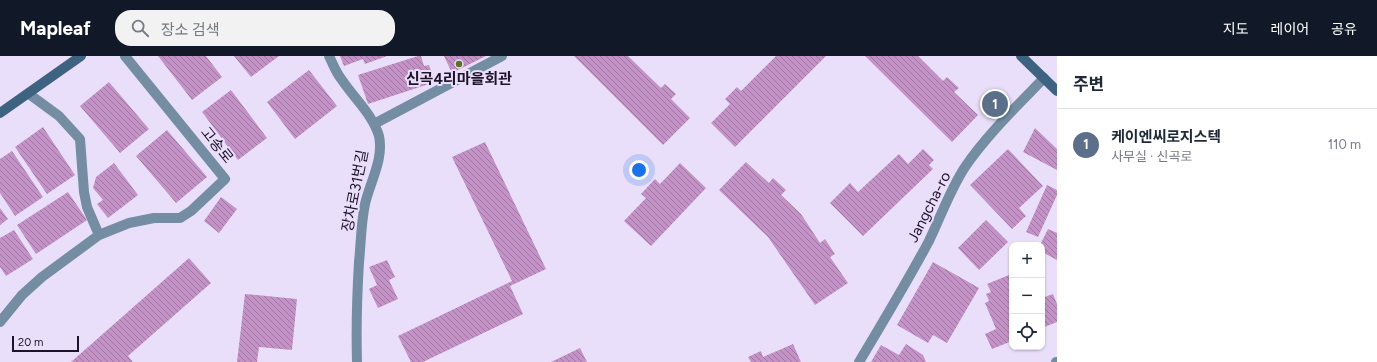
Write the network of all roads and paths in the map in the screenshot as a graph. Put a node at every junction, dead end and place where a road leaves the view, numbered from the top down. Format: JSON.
{"nodes":[{"id":1,"x":81,"y":56,"type":"edge"},
{"id":2,"x":125,"y":56,"type":"edge"},
{"id":3,"x":329,"y":56,"type":"edge"},
{"id":4,"x":502,"y":56,"type":"edge"},
{"id":5,"x":1021,"y":56,"type":"edge"},
{"id":6,"x":1044,"y":78,"type":"junction"},
{"id":7,"x":1057,"y":91,"type":"edge"},
{"id":8,"x":30,"y":94,"type":"junction"},
{"id":9,"x":0,"y":113,"type":"edge"},
{"id":10,"x":374,"y":124,"type":"junction"},
{"id":11,"x":99,"y":235,"type":"junction"},
{"id":12,"x":0,"y":322,"type":"edge"},
{"id":13,"x":357,"y":362,"type":"edge"},
{"id":14,"x":859,"y":362,"type":"edge"}],
"edges":[{"from":1,"to":8,"type":"street"},
{"from":2,"to":11,"type":"lane","name":"고송로"},
{"from":3,"to":10,"type":"lane"},
{"from":4,"to":10,"type":"lane"},
{"from":5,"to":6,"type":"street"},
{"from":6,"to":7,"type":"street"},
{"from":6,"to":14,"type":"lane","name":"Jangcha-ro"},
{"from":8,"to":9,"type":"street"},
{"from":8,"to":11,"type":"lane"},
{"from":10,"to":13,"type":"lane","name":"장차로31번길"},
{"from":11,"to":12,"type":"lane","name":"고송로"}]}
